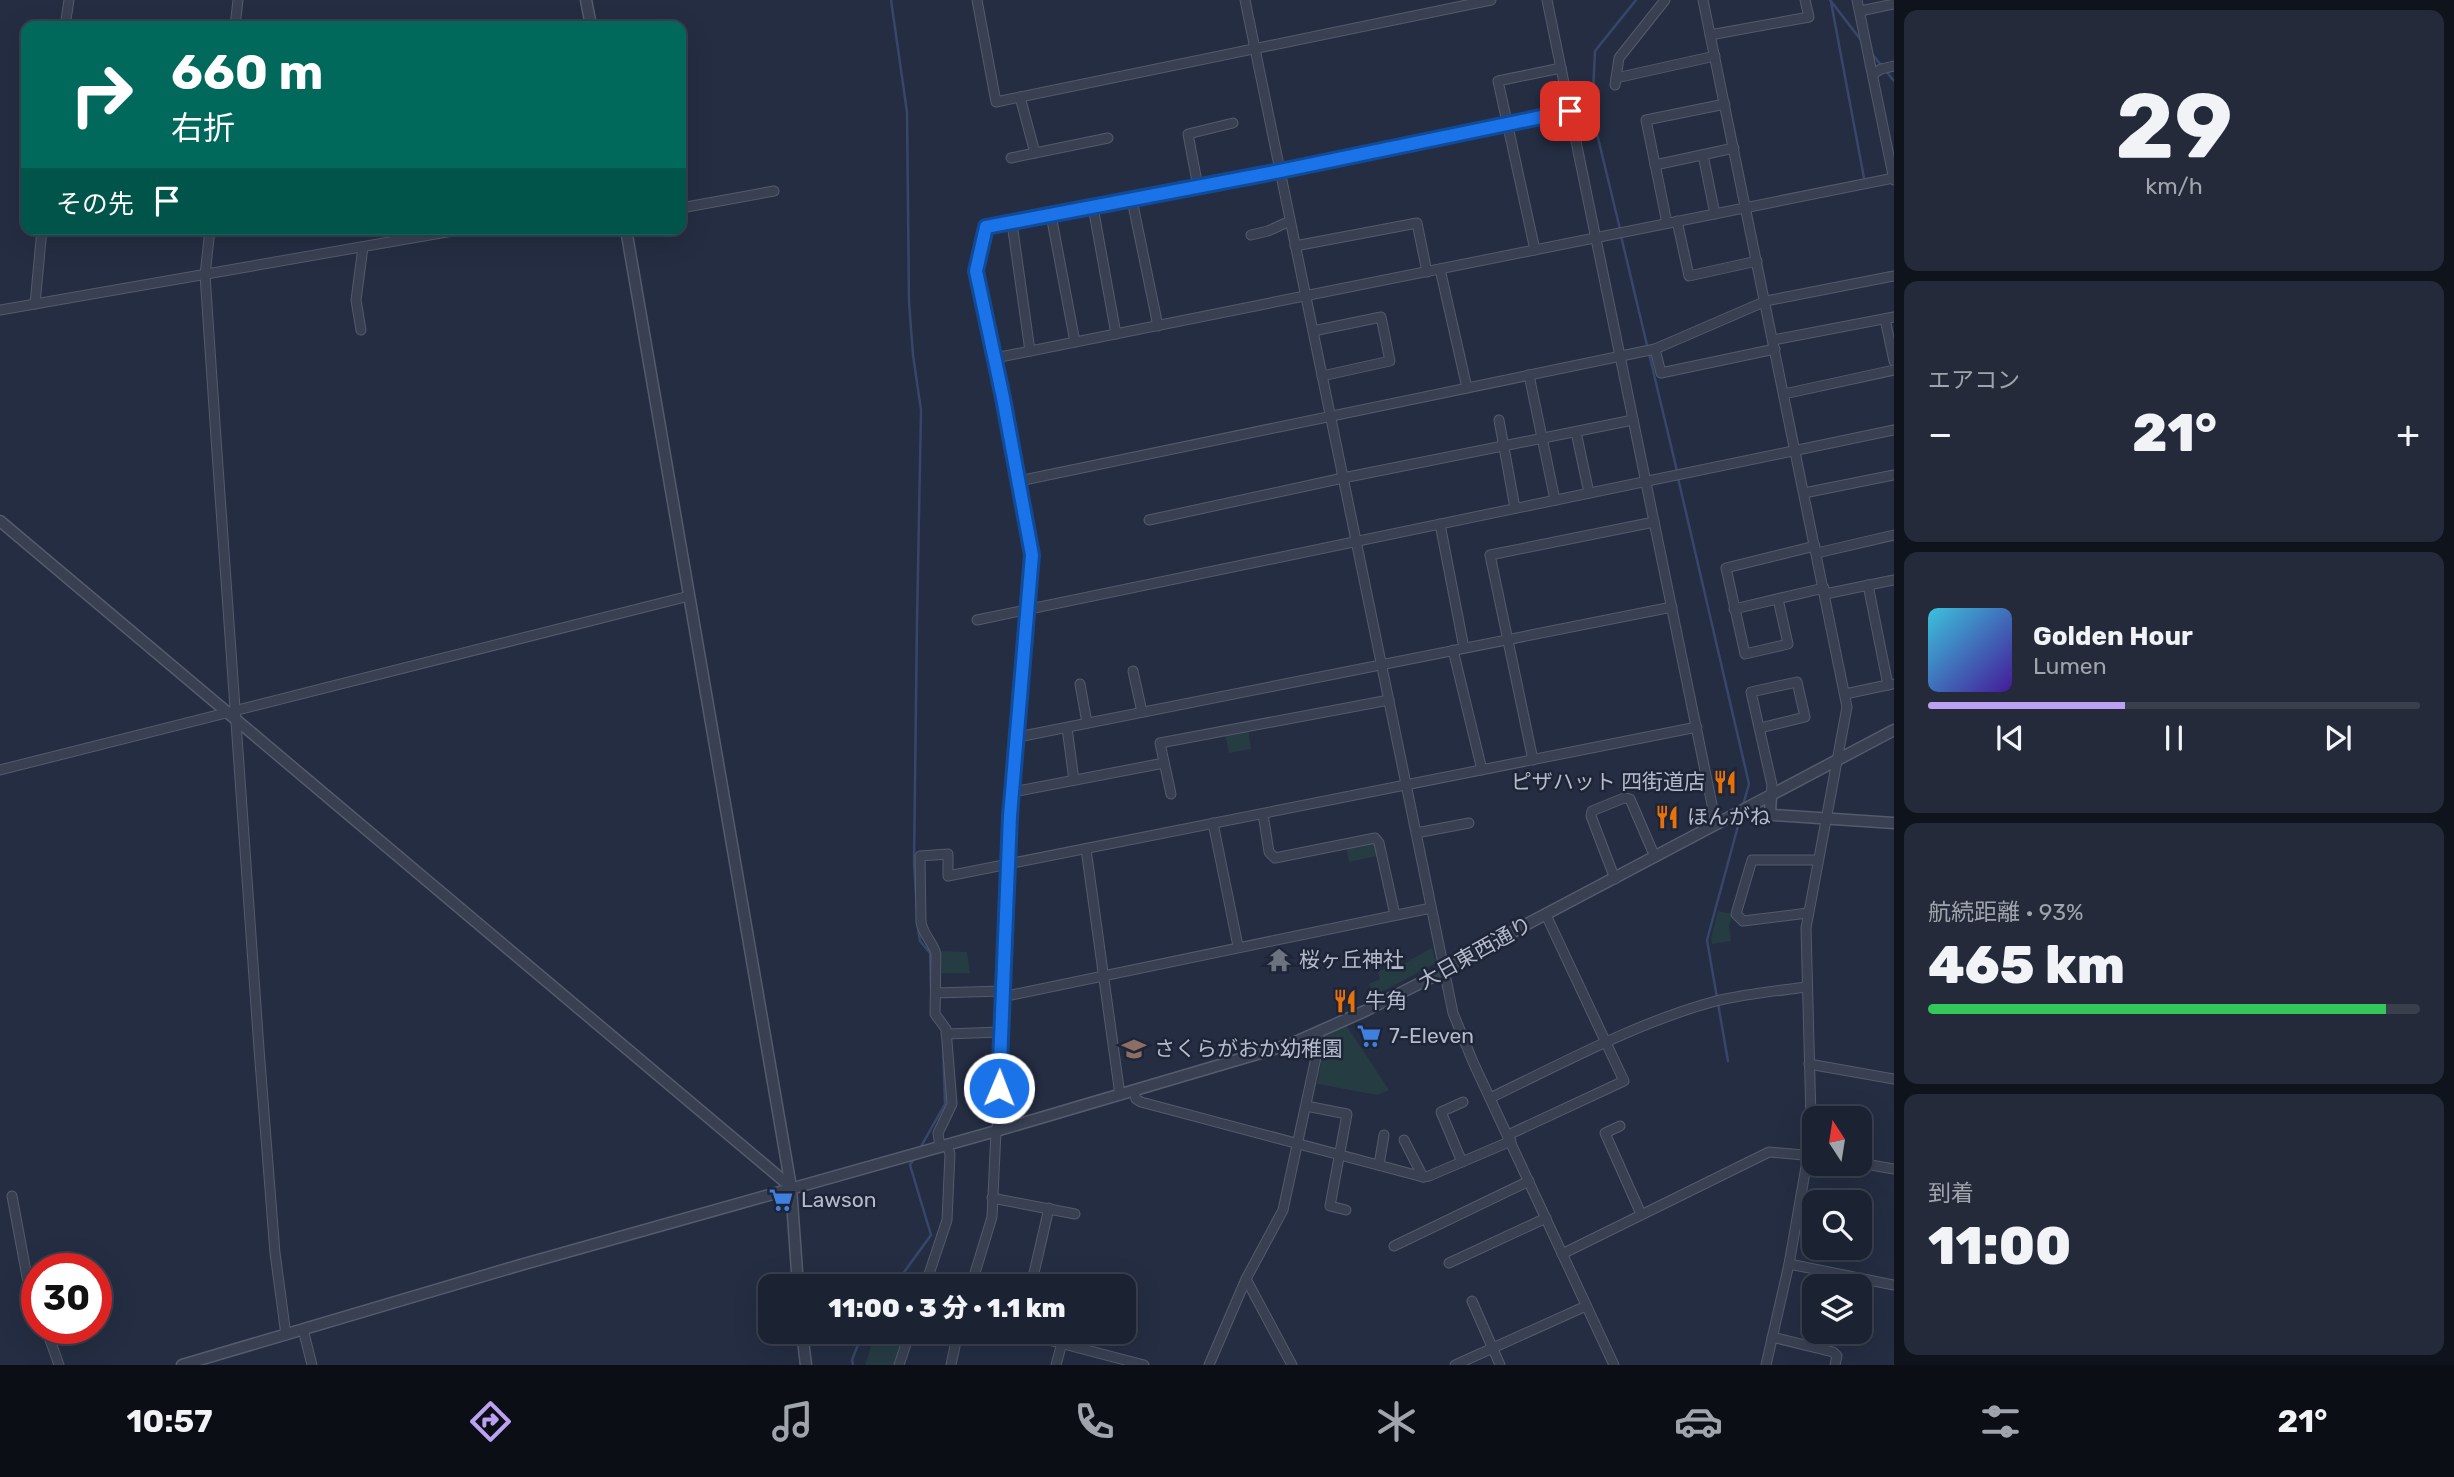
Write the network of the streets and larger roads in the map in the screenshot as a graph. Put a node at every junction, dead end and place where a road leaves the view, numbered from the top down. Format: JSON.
{"nodes":[{"id":1,"x":69,"y":0,"type":"edge"},
{"id":2,"x":238,"y":0,"type":"edge"},
{"id":3,"x":586,"y":0,"type":"edge"},
{"id":4,"x":977,"y":0,"type":"edge"},
{"id":5,"x":1245,"y":0,"type":"edge"},
{"id":6,"x":1491,"y":0,"type":"edge"},
{"id":7,"x":1547,"y":0,"type":"edge"},
{"id":8,"x":1665,"y":0,"type":"edge"},
{"id":9,"x":1703,"y":0,"type":"edge"},
{"id":10,"x":1805,"y":0,"type":"edge"},
{"id":11,"x":1857,"y":0,"type":"edge"},
{"id":12,"x":1894,"y":4,"type":"edge"},
{"id":13,"x":1860,"y":11,"type":"junction"},
{"id":14,"x":66,"y":21,"type":"edge"},
{"id":15,"x":236,"y":21,"type":"edge"},
{"id":16,"x":590,"y":21,"type":"edge"},
{"id":17,"x":1710,"y":35,"type":"junction"},
{"id":18,"x":1255,"y":49,"type":"junction"},
{"id":19,"x":1715,"y":56,"type":"junction"},
{"id":20,"x":1561,"y":68,"type":"junction"},
{"id":21,"x":1892,"y":69,"type":"edge"},
{"id":22,"x":1873,"y":74,"type":"junction"},
{"id":23,"x":1020,"y":97,"type":"junction"},
{"id":24,"x":1725,"y":104,"type":"junction"},
{"id":25,"x":1570,"y":111,"type":"junction"},
{"id":26,"x":1233,"y":123,"type":"dead end"},
{"id":27,"x":1507,"y":124,"type":"junction"},
{"id":28,"x":1108,"y":138,"type":"dead end"},
{"id":29,"x":1734,"y":148,"type":"junction"},
{"id":30,"x":1035,"y":153,"type":"junction"},
{"id":31,"x":1703,"y":155,"type":"junction"},
{"id":32,"x":1011,"y":158,"type":"dead end"},
{"id":33,"x":1655,"y":165,"type":"junction"},
{"id":34,"x":1280,"y":171,"type":"junction"},
{"id":35,"x":1894,"y":178,"type":"edge"},
{"id":36,"x":1198,"y":187,"type":"junction"},
{"id":37,"x":774,"y":191,"type":"dead end"},
{"id":38,"x":1132,"y":200,"type":"junction"},
{"id":39,"x":686,"y":207,"type":"edge"},
{"id":40,"x":1093,"y":207,"type":"junction"},
{"id":41,"x":1746,"y":207,"type":"junction"},
{"id":42,"x":1715,"y":214,"type":"junction"},
{"id":43,"x":1051,"y":215,"type":"junction"},
{"id":44,"x":1290,"y":221,"type":"junction"},
{"id":45,"x":1672,"y":222,"type":"junction"},
{"id":46,"x":1012,"y":223,"type":"junction"},
{"id":47,"x":1251,"y":234,"type":"dead end"},
{"id":48,"x":41,"y":235,"type":"edge"},
{"id":49,"x":209,"y":235,"type":"edge"},
{"id":50,"x":430,"y":235,"type":"edge"},
{"id":51,"x":627,"y":235,"type":"edge"},
{"id":52,"x":1596,"y":237,"type":"junction"},
{"id":53,"x":1295,"y":246,"type":"junction"},
{"id":54,"x":363,"y":247,"type":"junction"},
{"id":55,"x":1535,"y":250,"type":"junction"},
{"id":56,"x":1757,"y":261,"type":"junction"},
{"id":57,"x":1440,"y":269,"type":"junction"},
{"id":58,"x":1427,"y":272,"type":"junction"},
{"id":59,"x":205,"y":275,"type":"junction"},
{"id":60,"x":1894,"y":276,"type":"edge"},
{"id":61,"x":1306,"y":296,"type":"junction"},
{"id":62,"x":1766,"y":301,"type":"junction"},
{"id":63,"x":34,"y":304,"type":"junction"},
{"id":64,"x":0,"y":310,"type":"edge"},
{"id":65,"x":1889,"y":318,"type":"edge"},
{"id":66,"x":1158,"y":326,"type":"junction"},
{"id":67,"x":361,"y":330,"type":"dead end"},
{"id":68,"x":1313,"y":331,"type":"junction"},
{"id":69,"x":1116,"y":334,"type":"junction"},
{"id":70,"x":1076,"y":342,"type":"junction"},
{"id":71,"x":1774,"y":345,"type":"junction"},
{"id":72,"x":1655,"y":349,"type":"junction"},
{"id":73,"x":1030,"y":351,"type":"junction"},
{"id":74,"x":1620,"y":356,"type":"junction"},
{"id":75,"x":995,"y":358,"type":"junction"},
{"id":76,"x":1894,"y":361,"type":"edge"},
{"id":77,"x":1894,"y":370,"type":"edge"},
{"id":78,"x":1529,"y":375,"type":"junction"},
{"id":79,"x":1322,"y":376,"type":"junction"},
{"id":80,"x":1467,"y":388,"type":"junction"},
{"id":81,"x":1784,"y":394,"type":"junction"},
{"id":82,"x":1331,"y":416,"type":"junction"},
{"id":83,"x":1499,"y":420,"type":"dead end"},
{"id":84,"x":1633,"y":420,"type":"junction"},
{"id":85,"x":1894,"y":430,"type":"edge"},
{"id":86,"x":1576,"y":432,"type":"junction"},
{"id":87,"x":1542,"y":438,"type":"junction"},
{"id":88,"x":1503,"y":446,"type":"junction"},
{"id":89,"x":1796,"y":450,"type":"junction"},
{"id":90,"x":1894,"y":475,"type":"edge"},
{"id":91,"x":1343,"y":478,"type":"junction"},
{"id":92,"x":1019,"y":481,"type":"junction"},
{"id":93,"x":1646,"y":481,"type":"junction"},
{"id":94,"x":1589,"y":493,"type":"junction"},
{"id":95,"x":1804,"y":493,"type":"junction"},
{"id":96,"x":1555,"y":500,"type":"junction"},
{"id":97,"x":1515,"y":508,"type":"junction"},
{"id":98,"x":1149,"y":520,"type":"dead end"},
{"id":99,"x":0,"y":522,"type":"edge"},
{"id":100,"x":1654,"y":522,"type":"junction"},
{"id":101,"x":1440,"y":524,"type":"junction"},
{"id":102,"x":1894,"y":535,"type":"edge"},
{"id":103,"x":1356,"y":541,"type":"junction"},
{"id":104,"x":1816,"y":549,"type":"junction"},
{"id":105,"x":1894,"y":580,"type":"edge"},
{"id":106,"x":1868,"y":585,"type":"junction"},
{"id":107,"x":1824,"y":591,"type":"junction"},
{"id":108,"x":689,"y":596,"type":"junction"},
{"id":109,"x":1777,"y":599,"type":"junction"},
{"id":110,"x":1672,"y":607,"type":"junction"},
{"id":111,"x":1028,"y":609,"type":"junction"},
{"id":112,"x":1734,"y":609,"type":"junction"},
{"id":113,"x":977,"y":620,"type":"dead end"},
{"id":114,"x":1508,"y":639,"type":"junction"},
{"id":115,"x":1464,"y":648,"type":"junction"},
{"id":116,"x":1453,"y":650,"type":"junction"},
{"id":117,"x":1381,"y":665,"type":"junction"},
{"id":118,"x":1133,"y":671,"type":"dead end"},
{"id":119,"x":1080,"y":684,"type":"dead end"},
{"id":120,"x":1891,"y":684,"type":"edge"},
{"id":121,"x":1845,"y":694,"type":"junction"},
{"id":122,"x":1389,"y":700,"type":"junction"},
{"id":123,"x":1142,"y":712,"type":"junction"},
{"id":124,"x":234,"y":714,"type":"junction"},
{"id":125,"x":1087,"y":723,"type":"junction"},
{"id":126,"x":1067,"y":727,"type":"junction"},
{"id":127,"x":1697,"y":727,"type":"junction"},
{"id":128,"x":1760,"y":728,"type":"junction"},
{"id":129,"x":1894,"y":730,"type":"edge"},
{"id":130,"x":1018,"y":737,"type":"junction"},
{"id":131,"x":1534,"y":760,"type":"junction"},
{"id":132,"x":1837,"y":761,"type":"junction"},
{"id":133,"x":1164,"y":763,"type":"junction"},
{"id":134,"x":0,"y":770,"type":"edge"},
{"id":135,"x":1482,"y":770,"type":"junction"},
{"id":136,"x":1074,"y":780,"type":"junction"},
{"id":137,"x":1406,"y":785,"type":"junction"},
{"id":138,"x":1013,"y":792,"type":"junction"},
{"id":139,"x":1171,"y":793,"type":"dead end"},
{"id":140,"x":1771,"y":796,"type":"junction"},
{"id":141,"x":1262,"y":814,"type":"junction"},
{"id":142,"x":1826,"y":819,"type":"junction"},
{"id":143,"x":1213,"y":823,"type":"junction"},
{"id":144,"x":1469,"y":823,"type":"dead end"},
{"id":145,"x":1894,"y":823,"type":"edge"},
{"id":146,"x":1716,"y":824,"type":"junction"},
{"id":147,"x":1416,"y":833,"type":"junction"},
{"id":148,"x":1086,"y":849,"type":"junction"},
{"id":149,"x":1655,"y":857,"type":"junction"},
{"id":150,"x":1818,"y":860,"type":"junction"},
{"id":151,"x":1009,"y":864,"type":"junction"},
{"id":152,"x":1615,"y":879,"type":"junction"},
{"id":153,"x":1431,"y":908,"type":"junction"},
{"id":154,"x":1808,"y":913,"type":"junction"},
{"id":155,"x":1395,"y":915,"type":"junction"},
{"id":156,"x":1546,"y":915,"type":"junction"},
{"id":157,"x":1238,"y":946,"type":"junction"},
{"id":158,"x":1444,"y":971,"type":"junction"},
{"id":159,"x":1103,"y":976,"type":"junction"},
{"id":160,"x":1806,"y":987,"type":"junction"},
{"id":161,"x":936,"y":993,"type":"junction"},
{"id":162,"x":1002,"y":994,"type":"junction"},
{"id":163,"x":1001,"y":1032,"type":"junction"},
{"id":164,"x":946,"y":1034,"type":"junction"},
{"id":165,"x":1317,"y":1034,"type":"junction"},
{"id":166,"x":1607,"y":1043,"type":"junction"},
{"id":167,"x":1809,"y":1065,"type":"junction"},
{"id":168,"x":1894,"y":1079,"type":"edge"},
{"id":169,"x":1134,"y":1091,"type":"junction"},
{"id":170,"x":1120,"y":1095,"type":"junction"},
{"id":171,"x":1490,"y":1098,"type":"junction"},
{"id":172,"x":1463,"y":1102,"type":"dead end"},
{"id":173,"x":1306,"y":1106,"type":"junction"},
{"id":174,"x":1811,"y":1106,"type":"edge"},
{"id":175,"x":1620,"y":1126,"type":"dead end"},
{"id":176,"x":996,"y":1131,"type":"junction"},
{"id":177,"x":1384,"y":1135,"type":"dead end"},
{"id":178,"x":1509,"y":1138,"type":"junction"},
{"id":179,"x":1404,"y":1140,"type":"dead end"},
{"id":180,"x":1298,"y":1144,"type":"junction"},
{"id":181,"x":944,"y":1146,"type":"junction"},
{"id":182,"x":1340,"y":1154,"type":"junction"},
{"id":183,"x":1802,"y":1154,"type":"edge"},
{"id":184,"x":1462,"y":1163,"type":"junction"},
{"id":185,"x":1379,"y":1165,"type":"junction"},
{"id":186,"x":1872,"y":1165,"type":"edge"},
{"id":187,"x":1894,"y":1169,"type":"edge"},
{"id":188,"x":1807,"y":1176,"type":"edge"},
{"id":189,"x":1423,"y":1177,"type":"junction"},
{"id":190,"x":1529,"y":1181,"type":"junction"},
{"id":191,"x":791,"y":1187,"type":"junction"},
{"id":192,"x":12,"y":1196,"type":"dead end"},
{"id":193,"x":992,"y":1198,"type":"junction"},
{"id":194,"x":1049,"y":1208,"type":"junction"},
{"id":195,"x":1346,"y":1210,"type":"dead end"},
{"id":196,"x":1075,"y":1214,"type":"dead end"},
{"id":197,"x":1641,"y":1214,"type":"junction"},
{"id":198,"x":1546,"y":1218,"type":"junction"},
{"id":199,"x":1394,"y":1247,"type":"dead end"},
{"id":200,"x":23,"y":1253,"type":"edge"},
{"id":201,"x":1562,"y":1254,"type":"junction"},
{"id":202,"x":1449,"y":1263,"type":"dead end"},
{"id":203,"x":1788,"y":1264,"type":"junction"},
{"id":204,"x":797,"y":1274,"type":"edge"},
{"id":205,"x":929,"y":1274,"type":"edge"},
{"id":206,"x":975,"y":1274,"type":"edge"},
{"id":207,"x":1034,"y":1274,"type":"edge"},
{"id":208,"x":1246,"y":1279,"type":"junction"},
{"id":209,"x":1894,"y":1285,"type":"edge"},
{"id":210,"x":1472,"y":1301,"type":"dead end"},
{"id":211,"x":1586,"y":1306,"type":"junction"},
{"id":212,"x":303,"y":1329,"type":"junction"},
{"id":213,"x":286,"y":1335,"type":"junction"},
{"id":214,"x":1772,"y":1337,"type":"junction"},
{"id":215,"x":52,"y":1344,"type":"edge"},
{"id":216,"x":803,"y":1344,"type":"edge"},
{"id":217,"x":906,"y":1344,"type":"edge"},
{"id":218,"x":955,"y":1344,"type":"edge"},
{"id":219,"x":1062,"y":1344,"type":"joint"},
{"id":220,"x":1493,"y":1348,"type":"junction"},
{"id":221,"x":59,"y":1365,"type":"edge"},
{"id":222,"x":182,"y":1365,"type":"edge"},
{"id":223,"x":313,"y":1365,"type":"edge"},
{"id":224,"x":806,"y":1365,"type":"edge"},
{"id":225,"x":899,"y":1365,"type":"edge"},
{"id":226,"x":951,"y":1365,"type":"edge"},
{"id":227,"x":1056,"y":1365,"type":"edge"},
{"id":228,"x":1144,"y":1365,"type":"edge"},
{"id":229,"x":1209,"y":1365,"type":"edge"},
{"id":230,"x":1292,"y":1365,"type":"edge"},
{"id":231,"x":1455,"y":1365,"type":"edge"},
{"id":232,"x":1500,"y":1365,"type":"edge"},
{"id":233,"x":1614,"y":1365,"type":"edge"},
{"id":234,"x":1766,"y":1365,"type":"edge"},
{"id":235,"x":1835,"y":1365,"type":"edge"}],
"edges":[{"from":1,"to":14,"type":"street"},
{"from":2,"to":15,"type":"street"},
{"from":3,"to":16,"type":"street"},
{"from":4,"to":23,"type":"street"},
{"from":5,"to":18,"type":"street"},
{"from":6,"to":18,"type":"street"},
{"from":7,"to":20,"type":"street"},
{"from":8,"to":19,"type":"street"},
{"from":9,"to":17,"type":"street"},
{"from":10,"to":17,"type":"street"},
{"from":11,"to":13,"type":"street"},
{"from":12,"to":13,"type":"street"},
{"from":13,"to":22,"type":"street"},
{"from":17,"to":19,"type":"street"},
{"from":18,"to":23,"type":"street"},
{"from":18,"to":34,"type":"street"},
{"from":19,"to":24,"type":"street"},
{"from":20,"to":25,"type":"street"},
{"from":20,"to":27,"type":"street"},
{"from":21,"to":22,"type":"street"},
{"from":22,"to":35,"type":"street"},
{"from":23,"to":30,"type":"street"},
{"from":24,"to":29,"type":"street"},
{"from":24,"to":33,"type":"street"},
{"from":25,"to":27,"type":"street"},
{"from":25,"to":52,"type":"street"},
{"from":26,"to":36,"type":"street"},
{"from":27,"to":34,"type":"street"},
{"from":27,"to":55,"type":"street"},
{"from":28,"to":30,"type":"street"},
{"from":29,"to":31,"type":"street"},
{"from":29,"to":41,"type":"street"},
{"from":30,"to":32,"type":"street"},
{"from":31,"to":33,"type":"street"},
{"from":31,"to":42,"type":"street"},
{"from":33,"to":45,"type":"street"},
{"from":34,"to":36,"type":"street"},
{"from":34,"to":44,"type":"street"},
{"from":35,"to":41,"type":"street"},
{"from":36,"to":38,"type":"street"},
{"from":37,"to":39,"type":"street"},
{"from":38,"to":40,"type":"street"},
{"from":38,"to":66,"type":"street"},
{"from":40,"to":43,"type":"street"},
{"from":40,"to":69,"type":"street"},
{"from":41,"to":42,"type":"street"},
{"from":41,"to":56,"type":"street"},
{"from":42,"to":45,"type":"street"},
{"from":43,"to":46,"type":"street"},
{"from":43,"to":70,"type":"street"},
{"from":44,"to":47,"type":"street"},
{"from":44,"to":53,"type":"street"},
{"from":45,"to":52,"type":"street"},
{"from":45,"to":56,"type":"street"},
{"from":46,"to":73,"type":"street"},
{"from":46,"to":75,"type":"street"},
{"from":48,"to":63,"type":"street"},
{"from":49,"to":59,"type":"street"},
{"from":50,"to":54,"type":"street"},
{"from":51,"to":108,"type":"street"},
{"from":52,"to":55,"type":"street"},
{"from":52,"to":74,"type":"street"},
{"from":53,"to":58,"type":"street"},
{"from":53,"to":61,"type":"street"},
{"from":54,"to":59,"type":"street"},
{"from":54,"to":67,"type":"street"},
{"from":55,"to":57,"type":"street"},
{"from":56,"to":62,"type":"street"},
{"from":57,"to":58,"type":"street"},
{"from":57,"to":80,"type":"street"},
{"from":58,"to":61,"type":"street"},
{"from":59,"to":63,"type":"street"},
{"from":59,"to":124,"type":"street"},
{"from":60,"to":62,"type":"street"},
{"from":61,"to":66,"type":"street"},
{"from":61,"to":68,"type":"street"},
{"from":62,"to":71,"type":"street"},
{"from":62,"to":72,"type":"street"},
{"from":63,"to":64,"type":"street"},
{"from":65,"to":71,"type":"street"},
{"from":65,"to":76,"type":"street"},
{"from":66,"to":69,"type":"street"},
{"from":68,"to":79,"type":"street"},
{"from":68,"to":79,"type":"street"},
{"from":69,"to":70,"type":"street"},
{"from":70,"to":73,"type":"street"},
{"from":71,"to":72,"type":"street"},
{"from":71,"to":81,"type":"street"},
{"from":72,"to":74,"type":"street"},
{"from":73,"to":75,"type":"street"},
{"from":74,"to":78,"type":"street"},
{"from":74,"to":84,"type":"street"},
{"from":75,"to":92,"type":"street"},
{"from":77,"to":81,"type":"street"},
{"from":78,"to":80,"type":"street"},
{"from":78,"to":87,"type":"street"},
{"from":79,"to":82,"type":"street"},
{"from":80,"to":82,"type":"street"},
{"from":81,"to":89,"type":"street"},
{"from":82,"to":91,"type":"street"},
{"from":82,"to":92,"type":"street"},
{"from":83,"to":88,"type":"street"},
{"from":84,"to":86,"type":"street"},
{"from":84,"to":93,"type":"street"},
{"from":85,"to":89,"type":"street"},
{"from":86,"to":87,"type":"street"},
{"from":86,"to":94,"type":"street"},
{"from":87,"to":88,"type":"street"},
{"from":87,"to":96,"type":"street"},
{"from":88,"to":91,"type":"street"},
{"from":88,"to":97,"type":"street"},
{"from":89,"to":93,"type":"street"},
{"from":89,"to":95,"type":"street"},
{"from":90,"to":95,"type":"street"},
{"from":91,"to":98,"type":"street"},
{"from":91,"to":103,"type":"street"},
{"from":92,"to":111,"type":"street"},
{"from":93,"to":94,"type":"street"},
{"from":93,"to":100,"type":"street"},
{"from":94,"to":96,"type":"street"},
{"from":95,"to":104,"type":"street"},
{"from":96,"to":97,"type":"street"},
{"from":97,"to":101,"type":"street"},
{"from":99,"to":124,"type":"street"},
{"from":100,"to":110,"type":"street"},
{"from":100,"to":114,"type":"street"},
{"from":101,"to":103,"type":"street"},
{"from":101,"to":115,"type":"street"},
{"from":102,"to":104,"type":"street"},
{"from":103,"to":111,"type":"street"},
{"from":103,"to":117,"type":"street"},
{"from":104,"to":107,"type":"street"},
{"from":104,"to":112,"type":"street"},
{"from":105,"to":106,"type":"street"},
{"from":106,"to":107,"type":"street"},
{"from":106,"to":120,"type":"street"},
{"from":107,"to":109,"type":"street"},
{"from":107,"to":121,"type":"street"},
{"from":108,"to":124,"type":"street"},
{"from":108,"to":191,"type":"street"},
{"from":109,"to":112,"type":"street"},
{"from":109,"to":112,"type":"street"},
{"from":110,"to":114,"type":"street"},
{"from":110,"to":127,"type":"street"},
{"from":111,"to":113,"type":"street"},
{"from":111,"to":130,"type":"street"},
{"from":114,"to":115,"type":"street"},
{"from":114,"to":131,"type":"street"},
{"from":115,"to":116,"type":"street"},
{"from":116,"to":117,"type":"street"},
{"from":116,"to":135,"type":"street"},
{"from":117,"to":122,"type":"street"},
{"from":117,"to":123,"type":"street"},
{"from":118,"to":123,"type":"street"},
{"from":119,"to":125,"type":"street"},
{"from":120,"to":121,"type":"street"},
{"from":121,"to":132,"type":"street"},
{"from":122,"to":133,"type":"street"},
{"from":122,"to":137,"type":"street"},
{"from":123,"to":125,"type":"street"},
{"from":124,"to":134,"type":"street"},
{"from":124,"to":191,"type":"street"},
{"from":124,"to":213,"type":"street"},
{"from":125,"to":126,"type":"street"},
{"from":126,"to":130,"type":"street"},
{"from":126,"to":136,"type":"street"},
{"from":127,"to":131,"type":"street"},
{"from":127,"to":146,"type":"street"},
{"from":128,"to":128,"type":"street"},
{"from":128,"to":140,"type":"street"},
{"from":129,"to":132,"type":"street","name":"大日東西通り"},
{"from":130,"to":138,"type":"street"},
{"from":131,"to":135,"type":"street"},
{"from":132,"to":140,"type":"street","name":"大日東西通り"},
{"from":132,"to":142,"type":"street"},
{"from":133,"to":136,"type":"street"},
{"from":133,"to":139,"type":"street"},
{"from":135,"to":137,"type":"street"},
{"from":136,"to":138,"type":"street"},
{"from":137,"to":141,"type":"street"},
{"from":137,"to":147,"type":"street"},
{"from":138,"to":151,"type":"street"},
{"from":140,"to":142,"type":"street"},
{"from":140,"to":146,"type":"street","name":"大日東西通り"},
{"from":141,"to":143,"type":"street"},
{"from":141,"to":155,"type":"street"},
{"from":142,"to":145,"type":"street"},
{"from":142,"to":150,"type":"street"},
{"from":143,"to":148,"type":"street"},
{"from":143,"to":157,"type":"street"},
{"from":144,"to":147,"type":"street"},
{"from":146,"to":149,"type":"street","name":"大日東西通り"},
{"from":147,"to":153,"type":"street"},
{"from":148,"to":151,"type":"street"},
{"from":148,"to":159,"type":"street"},
{"from":149,"to":152,"type":"street","name":"大日東西通り"},
{"from":149,"to":152,"type":"street"},
{"from":150,"to":154,"type":"street"},
{"from":150,"to":154,"type":"street"},
{"from":151,"to":161,"type":"street"},
{"from":151,"to":162,"type":"street"},
{"from":152,"to":156,"type":"street","name":"大日東西通り"},
{"from":153,"to":155,"type":"street"},
{"from":153,"to":158,"type":"street"},
{"from":154,"to":160,"type":"street"},
{"from":155,"to":157,"type":"street"},
{"from":156,"to":158,"type":"street","name":"大日東西通り"},
{"from":156,"to":166,"type":"street"},
{"from":157,"to":159,"type":"street"},
{"from":158,"to":165,"type":"street","name":"大日東西通り"},
{"from":158,"to":171,"type":"street"},
{"from":159,"to":162,"type":"street"},
{"from":159,"to":170,"type":"street"},
{"from":160,"to":166,"type":"street"},
{"from":160,"to":167,"type":"street"},
{"from":161,"to":162,"type":"street"},
{"from":161,"to":164,"type":"street"},
{"from":162,"to":163,"type":"street"},
{"from":163,"to":164,"type":"street"},
{"from":163,"to":176,"type":"street"},
{"from":164,"to":181,"type":"street"},
{"from":165,"to":169,"type":"street","name":"大日東西通り"},
{"from":165,"to":173,"type":"street"},
{"from":166,"to":171,"type":"street"},
{"from":166,"to":178,"type":"street"},
{"from":167,"to":168,"type":"street"},
{"from":167,"to":174,"type":"street"},
{"from":169,"to":170,"type":"street","name":"大日東西通り"},
{"from":169,"to":180,"type":"street"},
{"from":170,"to":176,"type":"street","name":"大日東西通り"},
{"from":171,"to":178,"type":"street"},
{"from":172,"to":184,"type":"street"},
{"from":173,"to":180,"type":"street"},
{"from":173,"to":182,"type":"street"},
{"from":175,"to":197,"type":"street"},
{"from":176,"to":181,"type":"street","name":"大日東西通り"},
{"from":176,"to":193,"type":"street"},
{"from":177,"to":185,"type":"street"},
{"from":178,"to":184,"type":"street"},
{"from":178,"to":190,"type":"street"},
{"from":179,"to":189,"type":"street"},
{"from":180,"to":182,"type":"street"},
{"from":180,"to":208,"type":"street"},
{"from":181,"to":191,"type":"street","name":"大日東西通り"},
{"from":181,"to":205,"type":"street"},
{"from":182,"to":185,"type":"street"},
{"from":182,"to":195,"type":"street"},
{"from":183,"to":197,"type":"street"},
{"from":184,"to":189,"type":"street"},
{"from":185,"to":189,"type":"street"},
{"from":186,"to":187,"type":"street"},
{"from":188,"to":203,"type":"street"},
{"from":190,"to":198,"type":"street"},
{"from":190,"to":199,"type":"street"},
{"from":191,"to":204,"type":"street"},
{"from":191,"to":212,"type":"street","name":"大日東西通り"},
{"from":192,"to":200,"type":"street"},
{"from":193,"to":194,"type":"street"},
{"from":193,"to":206,"type":"street"},
{"from":194,"to":196,"type":"street"},
{"from":194,"to":207,"type":"street"},
{"from":197,"to":201,"type":"street"},
{"from":198,"to":201,"type":"street"},
{"from":198,"to":202,"type":"street"},
{"from":201,"to":211,"type":"street"},
{"from":203,"to":209,"type":"street"},
{"from":203,"to":214,"type":"street"},
{"from":208,"to":229,"type":"street"},
{"from":208,"to":230,"type":"street"},
{"from":210,"to":220,"type":"street"},
{"from":211,"to":220,"type":"street"},
{"from":211,"to":233,"type":"street"},
{"from":212,"to":213,"type":"street","name":"大日東西通り"},
{"from":212,"to":223,"type":"street"},
{"from":213,"to":222,"type":"street","name":"大日東西通り"},
{"from":214,"to":234,"type":"street"},
{"from":214,"to":235,"type":"street"},
{"from":215,"to":221,"type":"street"},
{"from":216,"to":224,"type":"street"},
{"from":217,"to":225,"type":"street"},
{"from":218,"to":226,"type":"street"},
{"from":219,"to":227,"type":"street"},
{"from":219,"to":228,"type":"street"},
{"from":220,"to":231,"type":"street"},
{"from":220,"to":232,"type":"street"}]}
